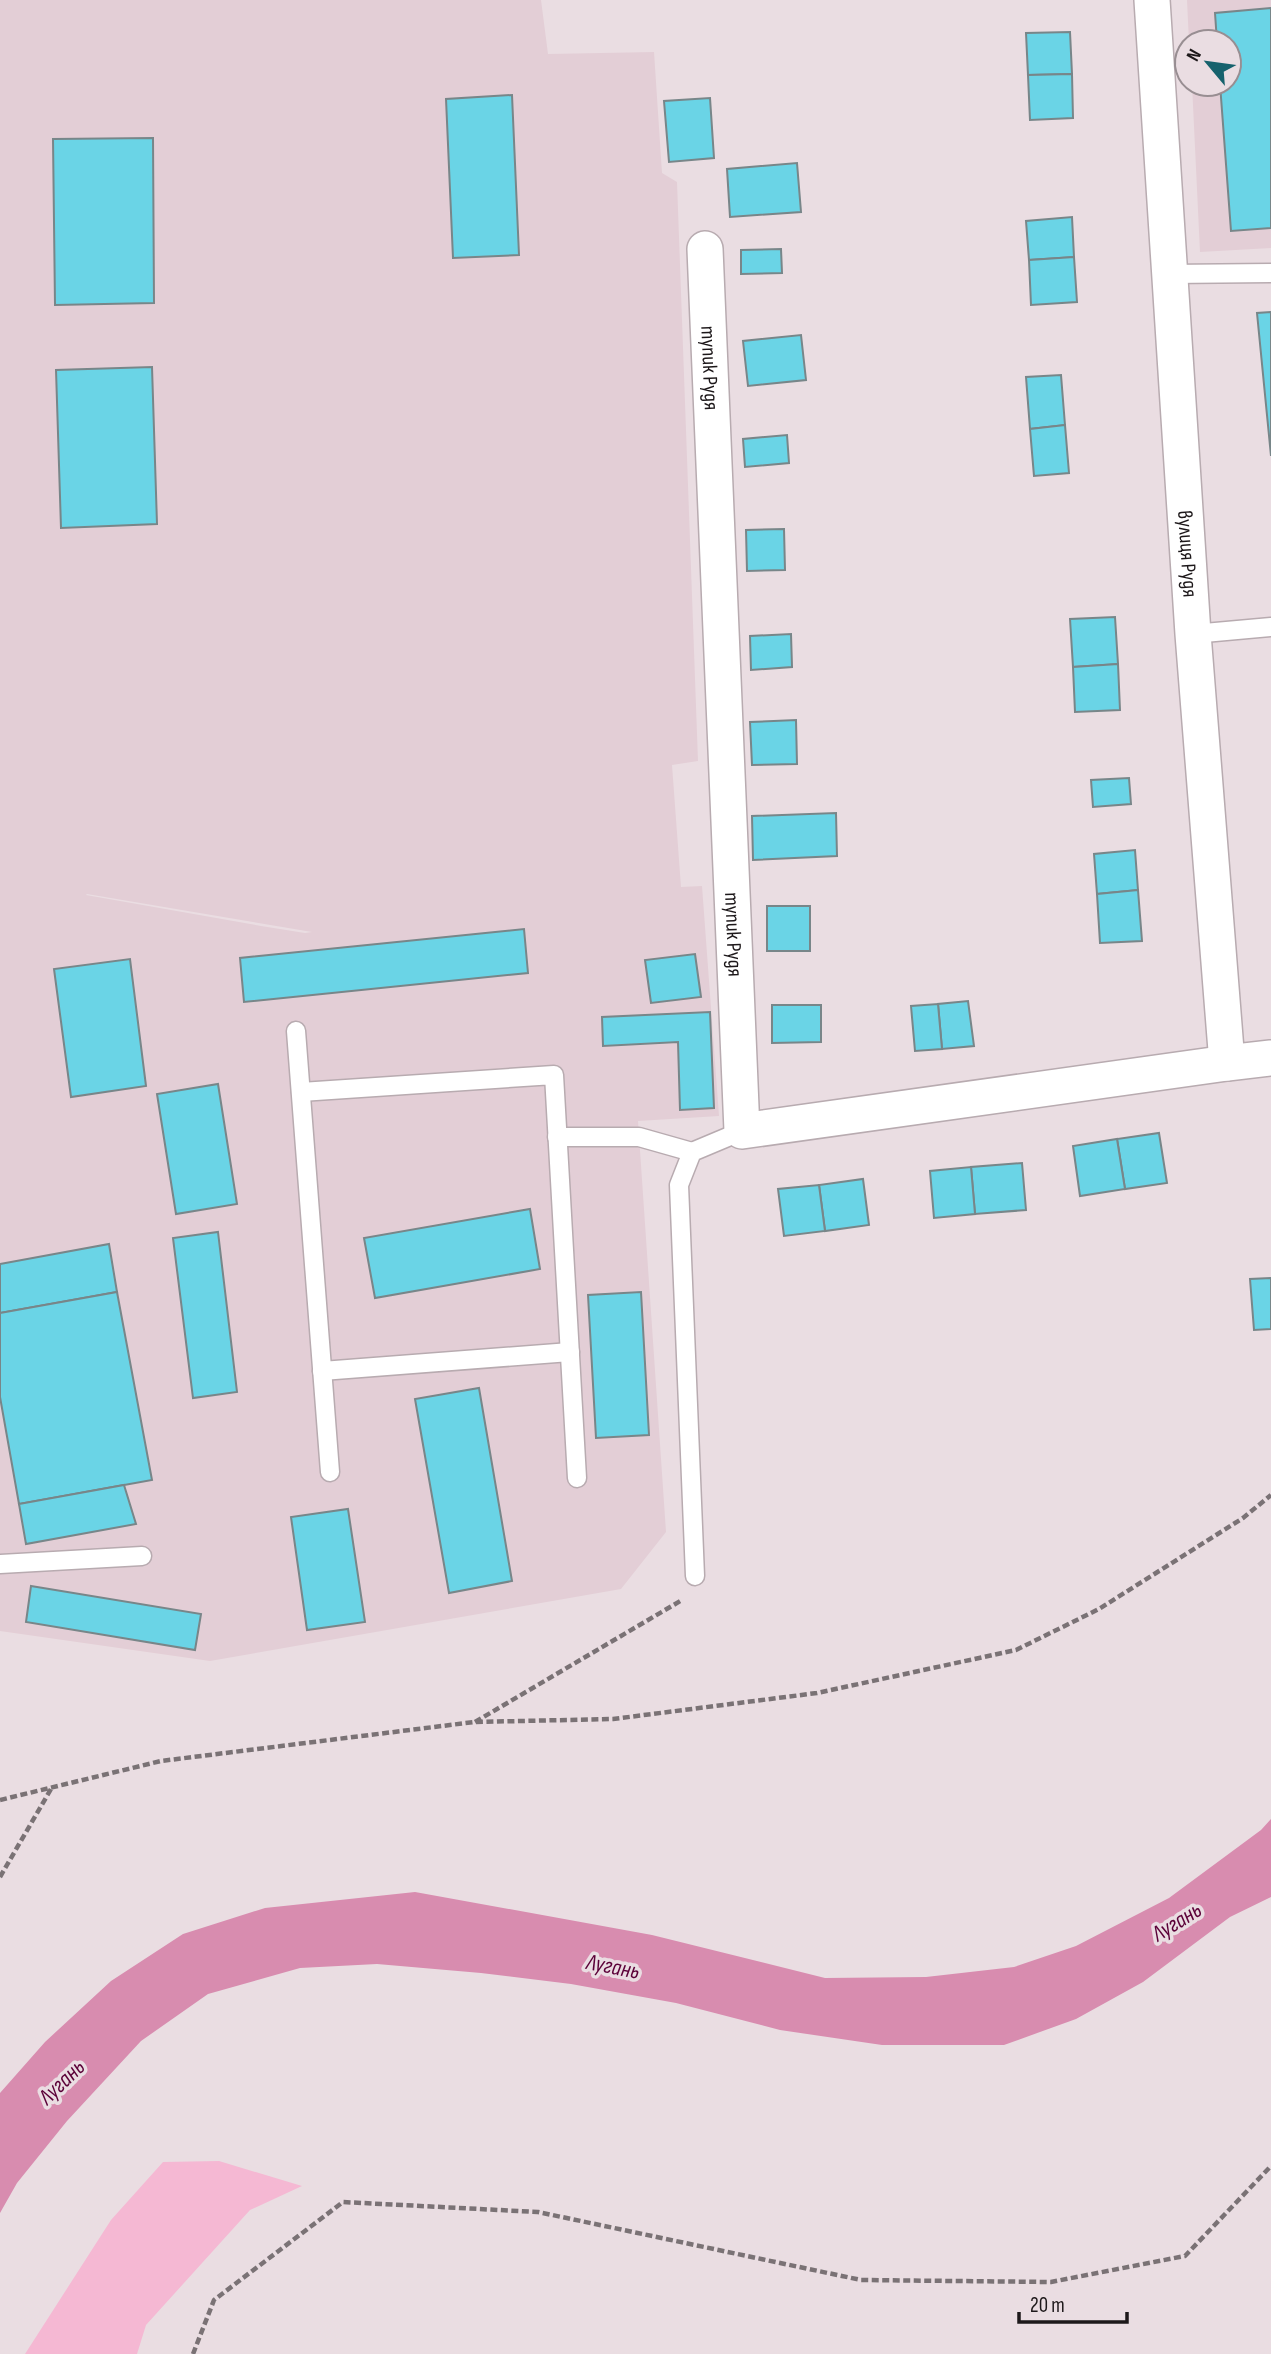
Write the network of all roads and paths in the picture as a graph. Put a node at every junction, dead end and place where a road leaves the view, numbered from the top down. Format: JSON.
{"nodes":[{"id":1,"x":1152,"y":0,"type":"edge"},
{"id":2,"x":705,"y":249,"type":"dead end"},
{"id":3,"x":1271,"y":273,"type":"edge"},
{"id":4,"x":1169,"y":274,"type":"junction"},
{"id":5,"x":1271,"y":627,"type":"edge"},
{"id":6,"x":1194,"y":634,"type":"junction"},
{"id":7,"x":296,"y":1031,"type":"dead end"},
{"id":8,"x":1271,"y":1058,"type":"edge"},
{"id":9,"x":1227,"y":1063,"type":"junction"},
{"id":10,"x":301,"y":1092,"type":"junction"},
{"id":11,"x":742,"y":1131,"type":"junction"},
{"id":12,"x":557,"y":1138,"type":"junction"},
{"id":13,"x":692,"y":1152,"type":"junction"},
{"id":14,"x":570,"y":1352,"type":"junction"},
{"id":15,"x":323,"y":1371,"type":"junction"},
{"id":16,"x":330,"y":1472,"type":"dead end"},
{"id":17,"x":577,"y":1478,"type":"dead end"},
{"id":18,"x":1271,"y":1495,"type":"edge"},
{"id":19,"x":142,"y":1556,"type":"dead end"},
{"id":20,"x":0,"y":1564,"type":"edge"},
{"id":21,"x":695,"y":1576,"type":"joint"},
{"id":22,"x":474,"y":1722,"type":"junction"},
{"id":23,"x":52,"y":1788,"type":"junction"},
{"id":24,"x":0,"y":1800,"type":"edge"},
{"id":25,"x":0,"y":1877,"type":"edge"},
{"id":26,"x":1271,"y":2166,"type":"edge"},
{"id":27,"x":193,"y":2354,"type":"edge"}],
"edges":[{"from":1,"to":4,"type":"street","name":"вулиця Рудя"},
{"from":2,"to":11,"type":"street","name":"тупик Рудя"},
{"from":3,"to":4,"type":"lane"},
{"from":4,"to":6,"type":"street","name":"вулиця Рудя"},
{"from":5,"to":6,"type":"lane"},
{"from":6,"to":9,"type":"street","name":"вулиця Рудя"},
{"from":7,"to":10,"type":"lane"},
{"from":8,"to":9,"type":"street"},
{"from":9,"to":11,"type":"street"},
{"from":10,"to":12,"type":"lane"},
{"from":10,"to":15,"type":"lane"},
{"from":11,"to":13,"type":"lane"},
{"from":12,"to":13,"type":"lane"},
{"from":12,"to":14,"type":"lane"},
{"from":13,"to":21,"type":"lane"},
{"from":14,"to":15,"type":"lane"},
{"from":14,"to":17,"type":"lane"},
{"from":15,"to":16,"type":"lane"},
{"from":18,"to":22,"type":"path"},
{"from":19,"to":20,"type":"lane"},
{"from":21,"to":22,"type":"path"},
{"from":22,"to":23,"type":"path"},
{"from":23,"to":24,"type":"path"},
{"from":23,"to":25,"type":"path"},
{"from":26,"to":27,"type":"path"}]}
